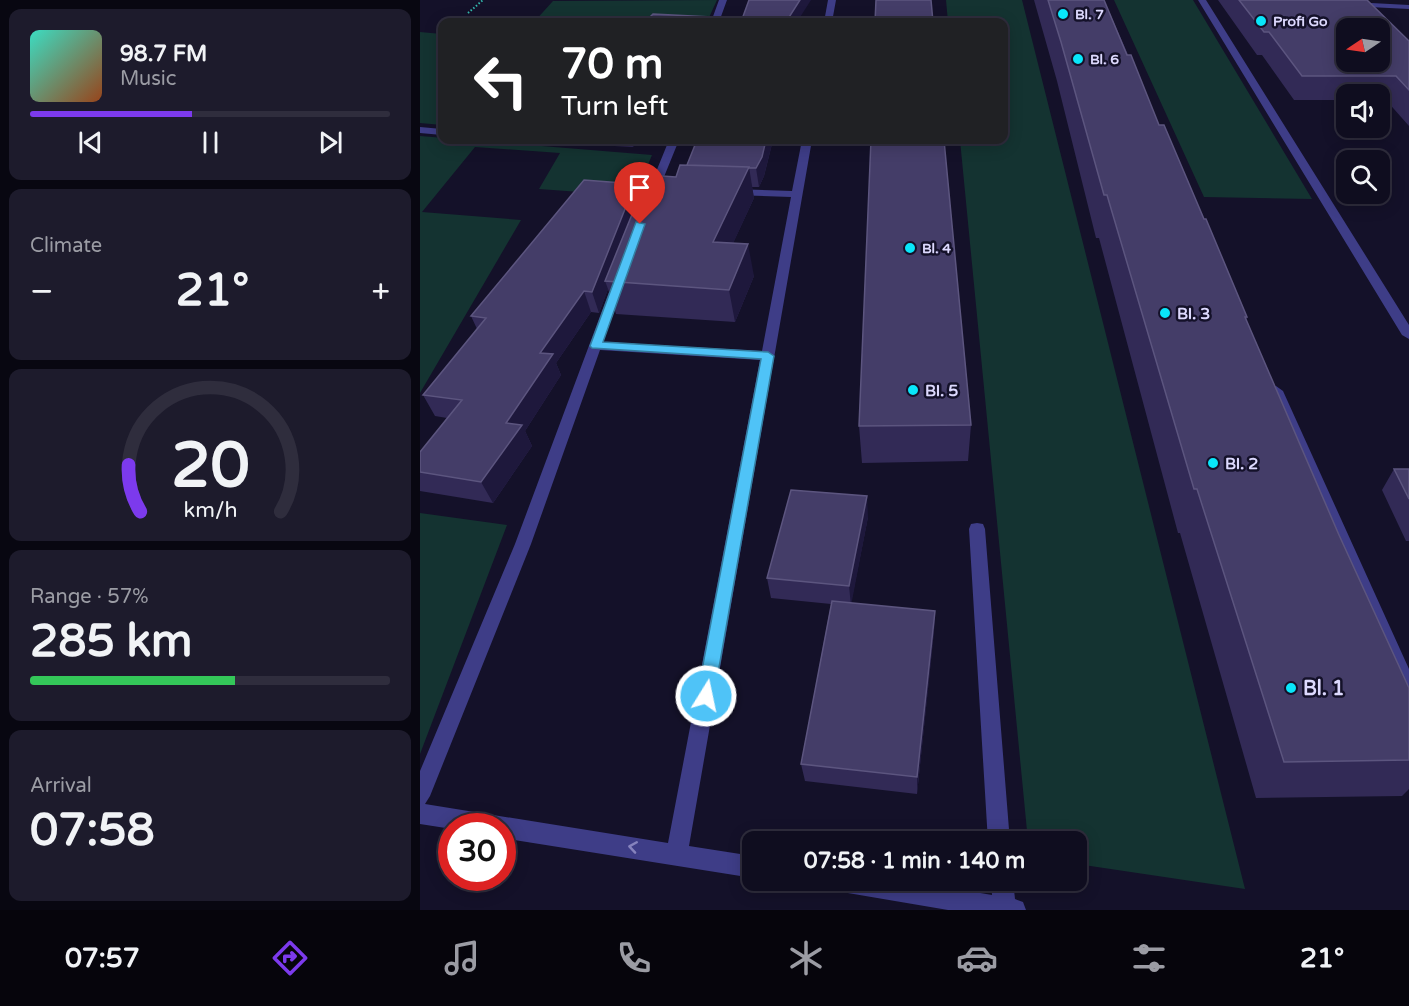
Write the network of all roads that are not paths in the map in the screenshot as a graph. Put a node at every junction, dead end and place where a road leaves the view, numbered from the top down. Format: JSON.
{"nodes":[{"id":1,"x":723,"y":0,"type":"edge"},
{"id":2,"x":832,"y":0,"type":"edge"},
{"id":3,"x":1202,"y":0,"type":"edge"},
{"id":4,"x":1338,"y":3,"type":"edge"},
{"id":5,"x":1360,"y":4,"type":"junction"},
{"id":6,"x":1409,"y":7,"type":"edge"},
{"id":7,"x":1368,"y":12,"type":"edge"},
{"id":8,"x":716,"y":18,"type":"edge"},
{"id":9,"x":829,"y":18,"type":"edge"},
{"id":10,"x":420,"y":130,"type":"edge"},
{"id":11,"x":438,"y":132,"type":"edge"},
{"id":12,"x":673,"y":144,"type":"edge"},
{"id":13,"x":806,"y":144,"type":"edge"},
{"id":14,"x":726,"y":191,"type":"edge"},
{"id":15,"x":797,"y":194,"type":"junction"},
{"id":16,"x":647,"y":206,"type":"edge"},
{"id":17,"x":624,"y":268,"type":"edge"},
{"id":18,"x":1409,"y":335,"type":"edge"},
{"id":19,"x":596,"y":346,"type":"junction"},
{"id":20,"x":768,"y":356,"type":"junction"},
{"id":21,"x":1273,"y":383,"type":"edge"},
{"id":22,"x":977,"y":529,"type":"dead end"},
{"id":23,"x":1409,"y":690,"type":"edge"},
{"id":24,"x":420,"y":796,"type":"edge"},
{"id":25,"x":420,"y":814,"type":"edge"},
{"id":26,"x":438,"y":817,"type":"edge"},
{"id":27,"x":516,"y":829,"type":"edge"},
{"id":28,"x":998,"y":831,"type":"edge"},
{"id":29,"x":677,"y":854,"type":"junction"},
{"id":30,"x":742,"y":865,"type":"edge"},
{"id":31,"x":902,"y":891,"type":"edge"},
{"id":32,"x":1005,"y":891,"type":"edge"},
{"id":33,"x":1010,"y":909,"type":"edge"}],
"edges":[{"from":1,"to":8,"type":"street"},
{"from":2,"to":9,"type":"street"},
{"from":3,"to":18,"type":"street"},
{"from":4,"to":5,"type":"street"},
{"from":5,"to":6,"type":"street"},
{"from":5,"to":7,"type":"street"},
{"from":10,"to":11,"type":"street"},
{"from":12,"to":16,"type":"street"},
{"from":13,"to":15,"type":"street"},
{"from":14,"to":15,"type":"street"},
{"from":15,"to":20,"type":"street"},
{"from":17,"to":19,"type":"street"},
{"from":19,"to":20,"type":"street"},
{"from":19,"to":24,"type":"street"},
{"from":20,"to":29,"type":"street"},
{"from":21,"to":23,"type":"street"},
{"from":22,"to":28,"type":"street"},
{"from":25,"to":26,"type":"street"},
{"from":29,"to":27,"type":"street","one_way":true},
{"from":29,"to":30,"type":"street"},
{"from":31,"to":33,"type":"street"},
{"from":32,"to":33,"type":"street"}]}
